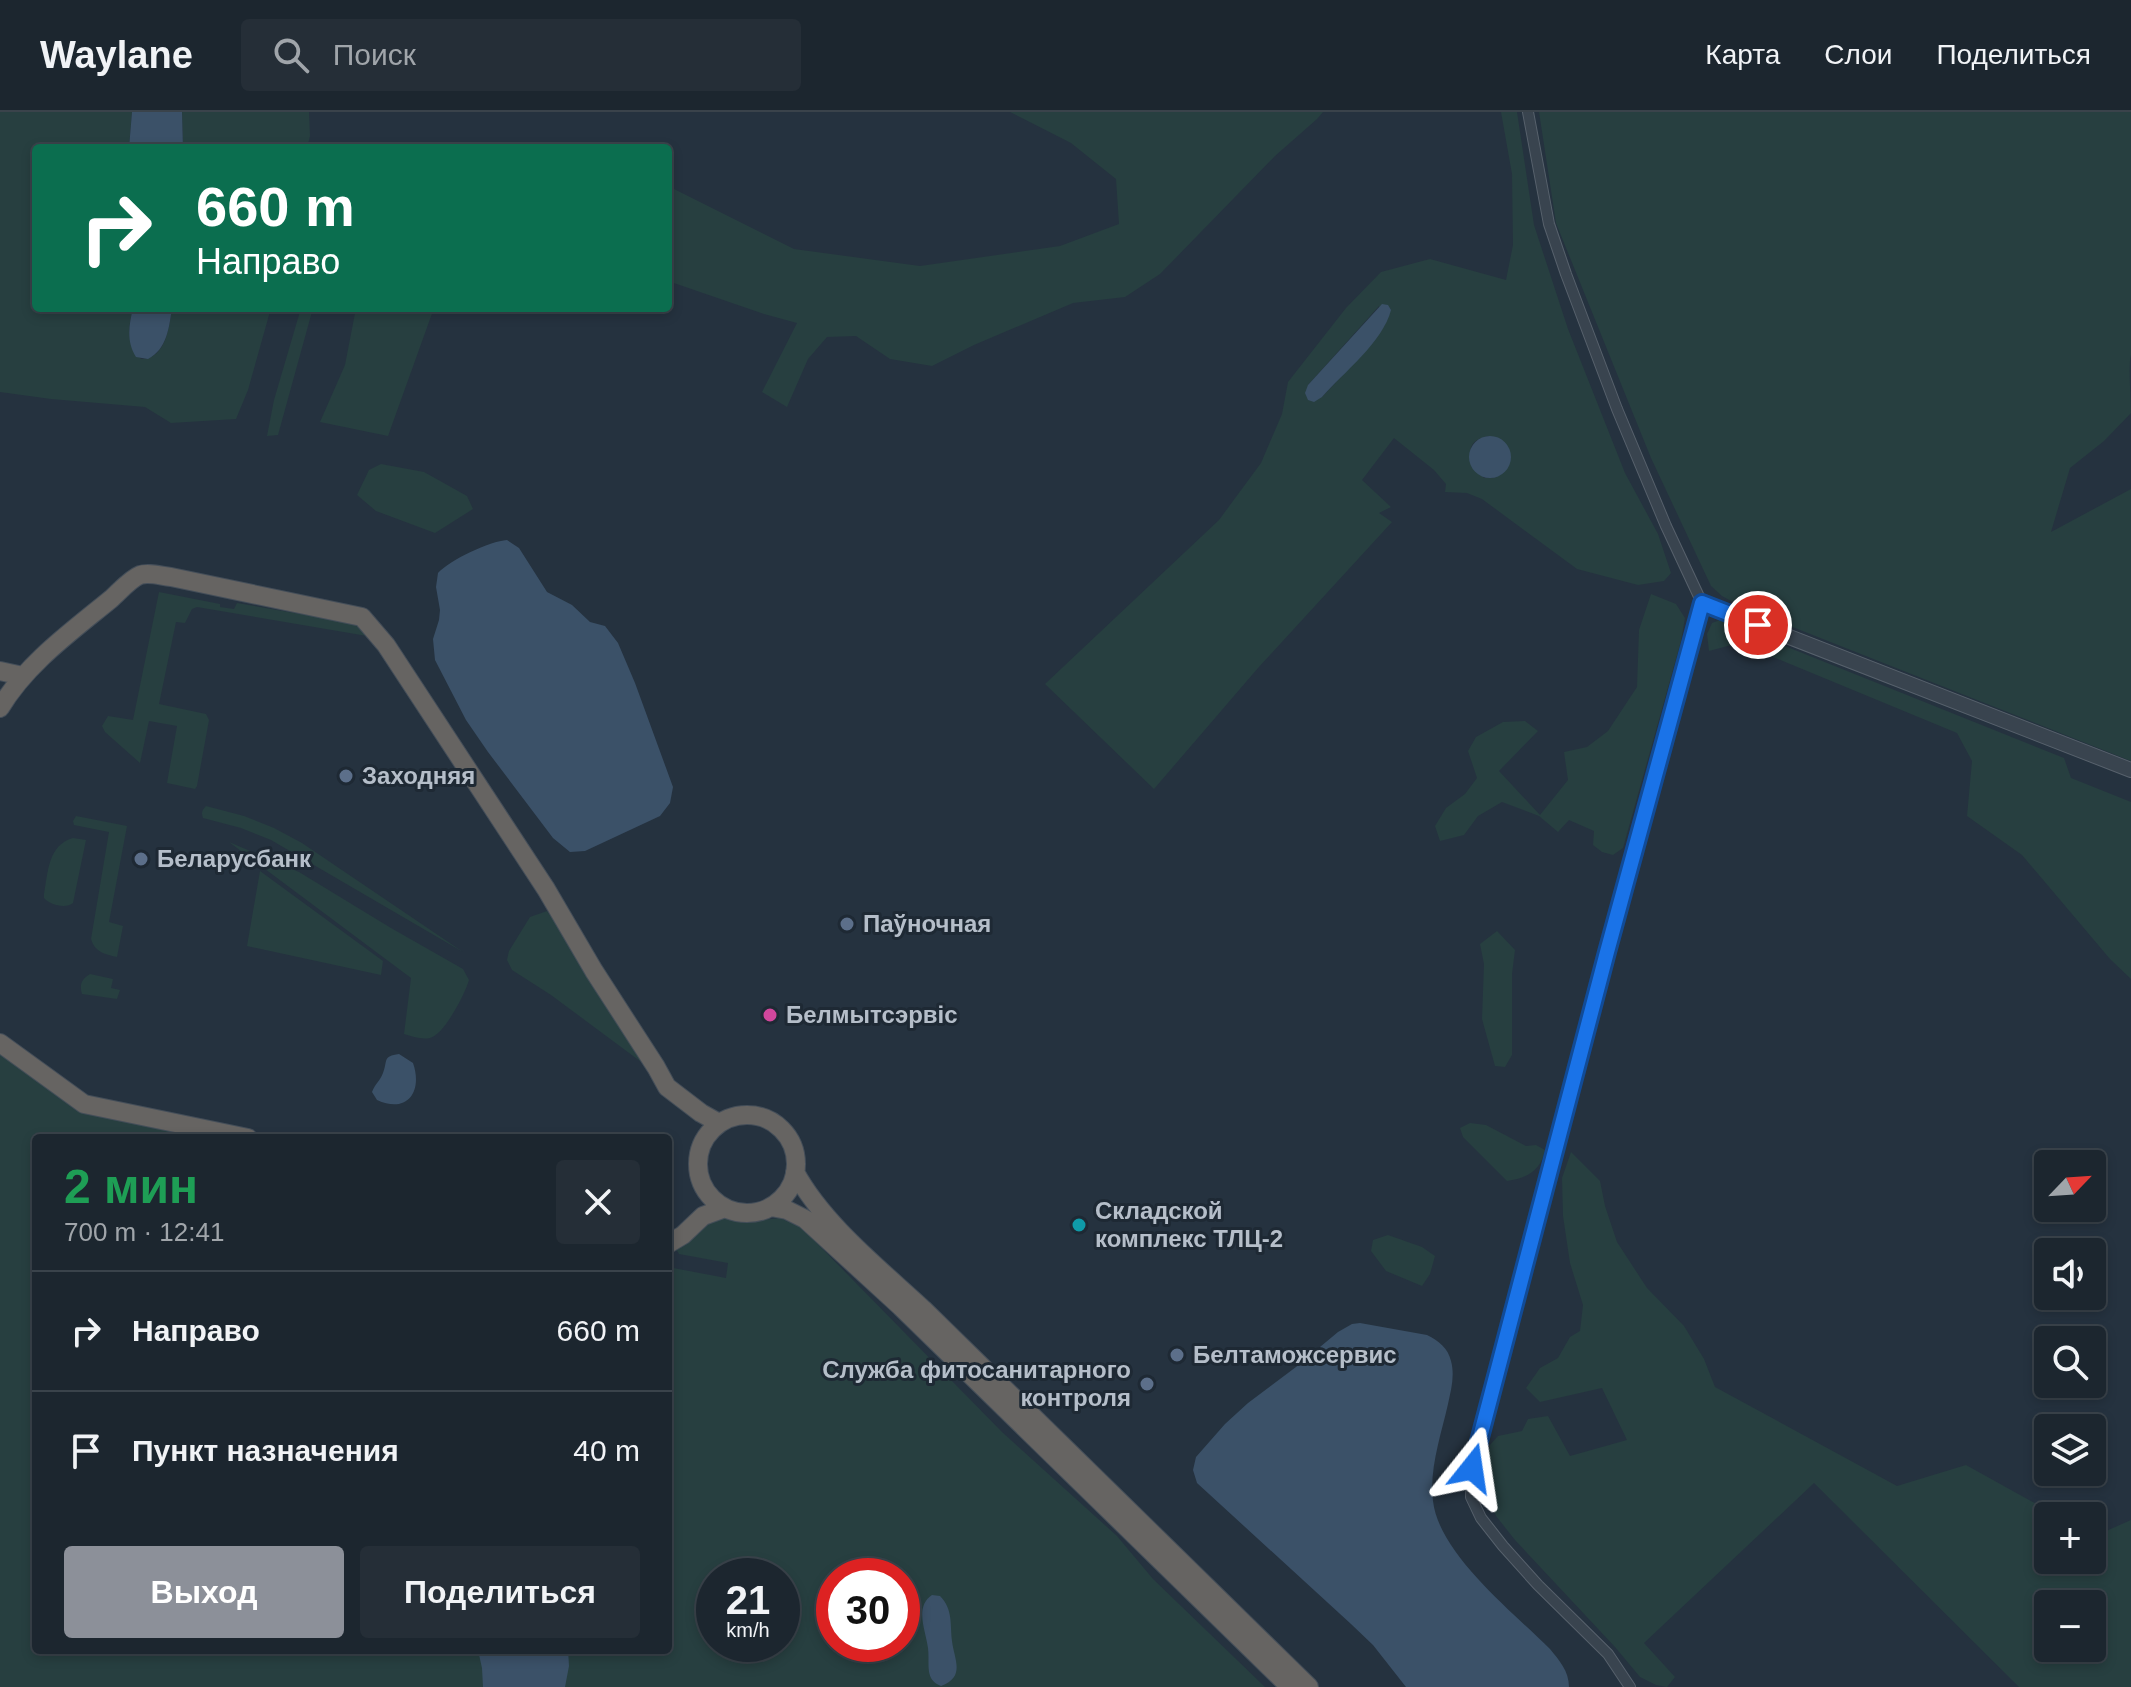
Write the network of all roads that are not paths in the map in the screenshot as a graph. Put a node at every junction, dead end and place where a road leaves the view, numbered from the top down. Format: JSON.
{"nodes":[{"id":1,"x":1528,"y":112,"type":"edge"},
{"id":2,"x":1702,"y":603,"type":"junction"},
{"id":3,"x":0,"y":671,"type":"edge"},
{"id":4,"x":6,"y":693,"type":"edge"},
{"id":5,"x":2131,"y":770,"type":"edge"},
{"id":6,"x":0,"y":1043,"type":"edge"},
{"id":7,"x":719,"y":1123,"type":"junction"},
{"id":8,"x":229,"y":1134,"type":"edge"},
{"id":9,"x":795,"y":1172,"type":"junction"},
{"id":10,"x":771,"y":1207,"type":"junction"},
{"id":11,"x":725,"y":1208,"type":"junction"},
{"id":12,"x":672,"y":1242,"type":"edge"},
{"id":13,"x":1290,"y":1687,"type":"edge"},
{"id":14,"x":1309,"y":1687,"type":"edge"},
{"id":15,"x":1630,"y":1687,"type":"edge"}],
"edges":[{"from":1,"to":2,"type":"street"},
{"from":2,"to":5,"type":"street"},
{"from":2,"to":15,"type":"street"},
{"from":3,"to":4,"type":"highway"},
{"from":4,"to":7,"type":"highway"},
{"from":6,"to":8,"type":"highway"},
{"from":7,"to":9,"type":"highway"},
{"from":7,"to":11,"type":"highway"},
{"from":9,"to":10,"type":"highway"},
{"from":9,"to":14,"type":"highway"},
{"from":10,"to":11,"type":"highway"},
{"from":10,"to":13,"type":"highway"},
{"from":11,"to":12,"type":"highway"}]}
